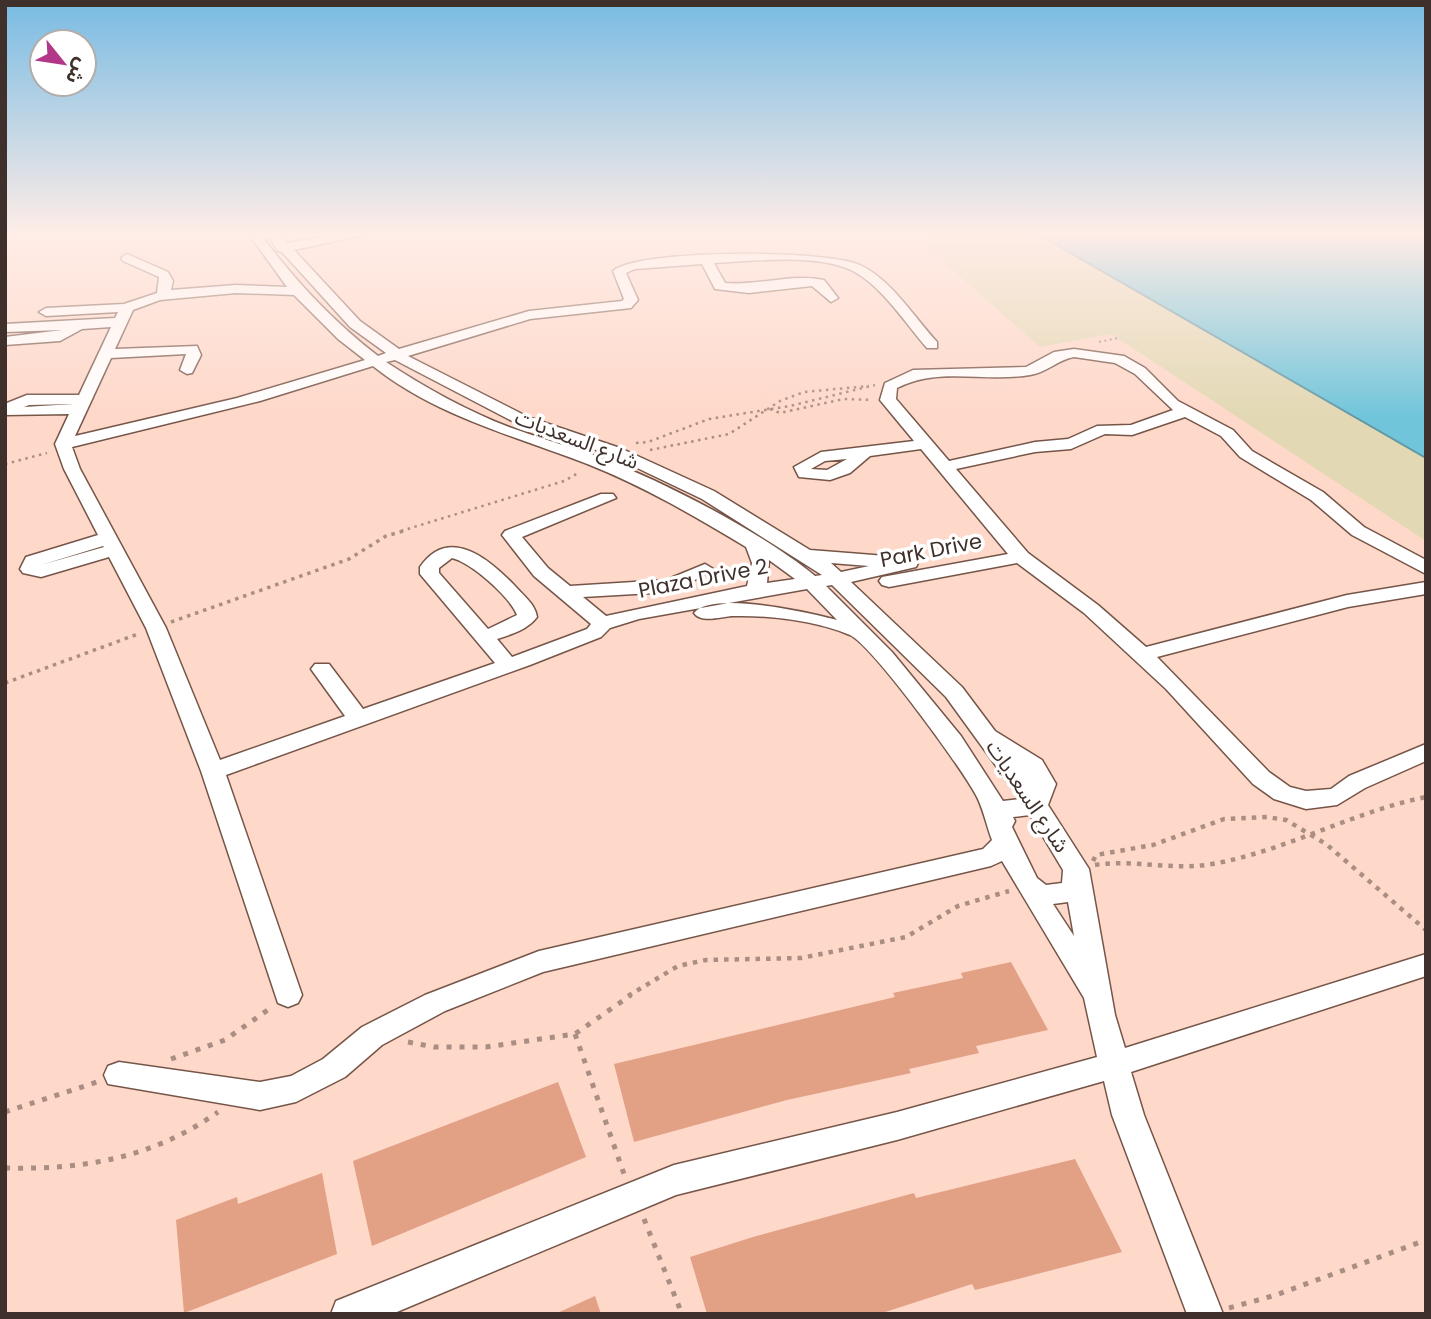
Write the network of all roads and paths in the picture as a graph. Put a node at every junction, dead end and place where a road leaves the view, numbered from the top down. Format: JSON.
{"nodes":[{"id":1,"x":163,"y":295,"type":"joint"},
{"id":2,"x":170,"y":295,"type":"edge"},
{"id":3,"x":301,"y":295,"type":"edge"},
{"id":4,"x":326,"y":295,"type":"edge"},
{"id":5,"x":629,"y":295,"type":"edge"},
{"id":6,"x":828,"y":295,"type":"edge"},
{"id":7,"x":884,"y":295,"type":"edge"},
{"id":8,"x":831,"y":298,"type":"dead end"},
{"id":9,"x":123,"y":315,"type":"junction"},
{"id":10,"x":510,"y":321,"type":"junction"},
{"id":11,"x":11,"y":323,"type":"edge"},
{"id":12,"x":343,"y":336,"type":"junction"},
{"id":13,"x":461,"y":336,"type":"junction"},
{"id":14,"x":1118,"y":338,"type":"dead end"},
{"id":15,"x":379,"y":342,"type":"junction"},
{"id":16,"x":1094,"y":343,"type":"dead end"},
{"id":17,"x":932,"y":345,"type":"dead end"},
{"id":18,"x":106,"y":354,"type":"junction"},
{"id":19,"x":402,"y":358,"type":"junction"},
{"id":20,"x":380,"y":365,"type":"junction"},
{"id":21,"x":187,"y":370,"type":"dead end"},
{"id":22,"x":330,"y":377,"type":"junction"},
{"id":23,"x":877,"y":384,"type":"dead end"},
{"id":24,"x":871,"y":386,"type":"junction"},
{"id":25,"x":888,"y":400,"type":"junction"},
{"id":26,"x":243,"y":401,"type":"junction"},
{"id":27,"x":768,"y":408,"type":"junction"},
{"id":28,"x":1187,"y":411,"type":"junction"},
{"id":29,"x":925,"y":444,"type":"junction"},
{"id":30,"x":64,"y":446,"type":"junction"},
{"id":31,"x":614,"y":451,"type":"junction"},
{"id":32,"x":648,"y":451,"type":"dead end"},
{"id":33,"x":864,"y":453,"type":"dead end"},
{"id":34,"x":597,"y":462,"type":"junction"},
{"id":35,"x":5,"y":464,"type":"edge"},
{"id":36,"x":944,"y":467,"type":"junction"},
{"id":37,"x":607,"y":498,"type":"dead end"},
{"id":38,"x":754,"y":542,"type":"junction"},
{"id":39,"x":1015,"y":549,"type":"junction"},
{"id":40,"x":805,"y":554,"type":"junction"},
{"id":41,"x":909,"y":563,"type":"junction"},
{"id":42,"x":1426,"y":568,"type":"edge"},
{"id":43,"x":705,"y":570,"type":"dead end"},
{"id":44,"x":844,"y":585,"type":"junction"},
{"id":45,"x":1426,"y":588,"type":"edge"},
{"id":46,"x":817,"y":589,"type":"junction"},
{"id":47,"x":756,"y":590,"type":"junction"},
{"id":48,"x":569,"y":592,"type":"junction"},
{"id":49,"x":722,"y":609,"type":"junction"},
{"id":50,"x":156,"y":628,"type":"junction"},
{"id":51,"x":598,"y":629,"type":"junction"},
{"id":52,"x":860,"y":631,"type":"junction"},
{"id":53,"x":492,"y":634,"type":"junction"},
{"id":54,"x":1142,"y":655,"type":"junction"},
{"id":55,"x":515,"y":663,"type":"junction"},
{"id":56,"x":322,"y":669,"type":"dead end"},
{"id":57,"x":5,"y":683,"type":"edge"},
{"id":58,"x":359,"y":720,"type":"junction"},
{"id":59,"x":1426,"y":752,"type":"edge"},
{"id":60,"x":214,"y":771,"type":"junction"},
{"id":61,"x":1426,"y":796,"type":"edge"},
{"id":62,"x":1035,"y":806,"type":"junction"},
{"id":63,"x":996,"y":811,"type":"junction"},
{"id":64,"x":1310,"y":834,"type":"junction"},
{"id":65,"x":1005,"y":842,"type":"junction"},
{"id":66,"x":1079,"y":890,"type":"junction"},
{"id":67,"x":1032,"y":892,"type":"junction"},
{"id":68,"x":1426,"y":930,"type":"edge"},
{"id":69,"x":1426,"y":965,"type":"edge"},
{"id":70,"x":288,"y":995,"type":"joint"},
{"id":71,"x":1100,"y":1000,"type":"junction"},
{"id":72,"x":372,"y":1036,"type":"junction"},
{"id":73,"x":159,"y":1062,"type":"dead end"},
{"id":74,"x":1115,"y":1063,"type":"junction"},
{"id":75,"x":119,"y":1075,"type":"joint"},
{"id":76,"x":242,"y":1093,"type":"junction"},
{"id":77,"x":5,"y":1111,"type":"edge"},
{"id":78,"x":5,"y":1168,"type":"edge"},
{"id":79,"x":1426,"y":1240,"type":"edge"},
{"id":80,"x":1212,"y":1312,"type":"edge"},
{"id":81,"x":349,"y":1314,"type":"edge"}],
"edges":[{"from":1,"to":2,"type":"street"},
{"from":1,"to":9,"type":"street"},
{"from":3,"to":12,"type":"street","name":"شارع السعديات"},
{"from":4,"to":15,"type":"street","name":"شارع السعديات"},
{"from":5,"to":10,"type":"street"},
{"from":6,"to":8,"type":"street"},
{"from":7,"to":17,"type":"street"},
{"from":9,"to":11,"type":"street"},
{"from":9,"to":11,"type":"street"},
{"from":9,"to":18,"type":"street"},
{"from":10,"to":13,"type":"street"},
{"from":10,"to":19,"type":"street"},
{"from":12,"to":20,"type":"street","name":"شارع السعديات"},
{"from":12,"to":22,"type":"street"},
{"from":13,"to":15,"type":"street"},
{"from":13,"to":19,"type":"street"},
{"from":14,"to":16,"type":"path"},
{"from":15,"to":19,"type":"street","name":"شارع السعديات"},
{"from":18,"to":21,"type":"street"},
{"from":18,"to":30,"type":"street"},
{"from":19,"to":20,"type":"street"},
{"from":19,"to":31,"type":"street","name":"شارع السعديات"},
{"from":20,"to":22,"type":"street"},
{"from":20,"to":26,"type":"street"},
{"from":20,"to":34,"type":"street","name":"شارع السعديات"},
{"from":22,"to":26,"type":"street"},
{"from":23,"to":24,"type":"path"},
{"from":24,"to":27,"type":"path"},
{"from":24,"to":27,"type":"path"},
{"from":25,"to":27,"type":"path"},
{"from":25,"to":28,"type":"street"},
{"from":25,"to":29,"type":"street"},
{"from":26,"to":30,"type":"street"},
{"from":27,"to":31,"type":"path"},
{"from":27,"to":32,"type":"path"},
{"from":28,"to":36,"type":"street"},
{"from":28,"to":42,"type":"street"},
{"from":29,"to":33,"type":"street"},
{"from":29,"to":36,"type":"street"},
{"from":30,"to":35,"type":"path"},
{"from":30,"to":50,"type":"street"},
{"from":31,"to":40,"type":"street","name":"شارع السعديات"},
{"from":34,"to":38,"type":"street","name":"شارع السعديات"},
{"from":34,"to":50,"type":"path"},
{"from":36,"to":39,"type":"street"},
{"from":37,"to":48,"type":"street"},
{"from":38,"to":46,"type":"street","name":"شارع السعديات"},
{"from":38,"to":47,"type":"street"},
{"from":39,"to":41,"type":"street","name":"Park Drive"},
{"from":39,"to":44,"type":"street","name":"Park Drive"},
{"from":39,"to":54,"type":"street"},
{"from":40,"to":41,"type":"street"},
{"from":40,"to":44,"type":"street","name":"شارع السعديات"},
{"from":41,"to":44,"type":"street","name":"Park Drive"},
{"from":43,"to":48,"type":"street"},
{"from":44,"to":46,"type":"street"},
{"from":44,"to":62,"type":"street","name":"شارع السعديات"},
{"from":45,"to":54,"type":"street"},
{"from":46,"to":47,"type":"street","name":"Plaza Drive 2"},
{"from":46,"to":49,"type":"street","name":"Plaza Drive 2"},
{"from":46,"to":52,"type":"street","name":"شارع السعديات"},
{"from":47,"to":51,"type":"street","name":"Plaza Drive 2"},
{"from":48,"to":51,"type":"street"},
{"from":49,"to":51,"type":"street"},
{"from":49,"to":52,"type":"street"},
{"from":50,"to":57,"type":"path"},
{"from":50,"to":60,"type":"street"},
{"from":51,"to":55,"type":"street"},
{"from":52,"to":63,"type":"street","name":"شارع السعديات"},
{"from":53,"to":53,"type":"street"},
{"from":53,"to":55,"type":"street"},
{"from":54,"to":59,"type":"street"},
{"from":55,"to":58,"type":"street"},
{"from":56,"to":58,"type":"street"},
{"from":58,"to":60,"type":"street"},
{"from":60,"to":70,"type":"street"},
{"from":61,"to":64,"type":"path"},
{"from":62,"to":63,"type":"street"},
{"from":62,"to":66,"type":"street"},
{"from":63,"to":65,"type":"street","name":"شارع السعديات"},
{"from":63,"to":67,"type":"street"},
{"from":64,"to":64,"type":"path"},
{"from":64,"to":68,"type":"path"},
{"from":65,"to":67,"type":"street","name":"شارع السعديات"},
{"from":65,"to":72,"type":"street"},
{"from":66,"to":67,"type":"street"},
{"from":66,"to":71,"type":"street"},
{"from":67,"to":71,"type":"street","name":"شارع السعديات"},
{"from":67,"to":72,"type":"path"},
{"from":69,"to":74,"type":"street"},
{"from":70,"to":73,"type":"path"},
{"from":71,"to":74,"type":"street"},
{"from":72,"to":76,"type":"street"},
{"from":74,"to":80,"type":"street"},
{"from":74,"to":81,"type":"street"},
{"from":75,"to":76,"type":"street"},
{"from":75,"to":77,"type":"path"},
{"from":76,"to":78,"type":"path"},
{"from":79,"to":80,"type":"path"}]}
